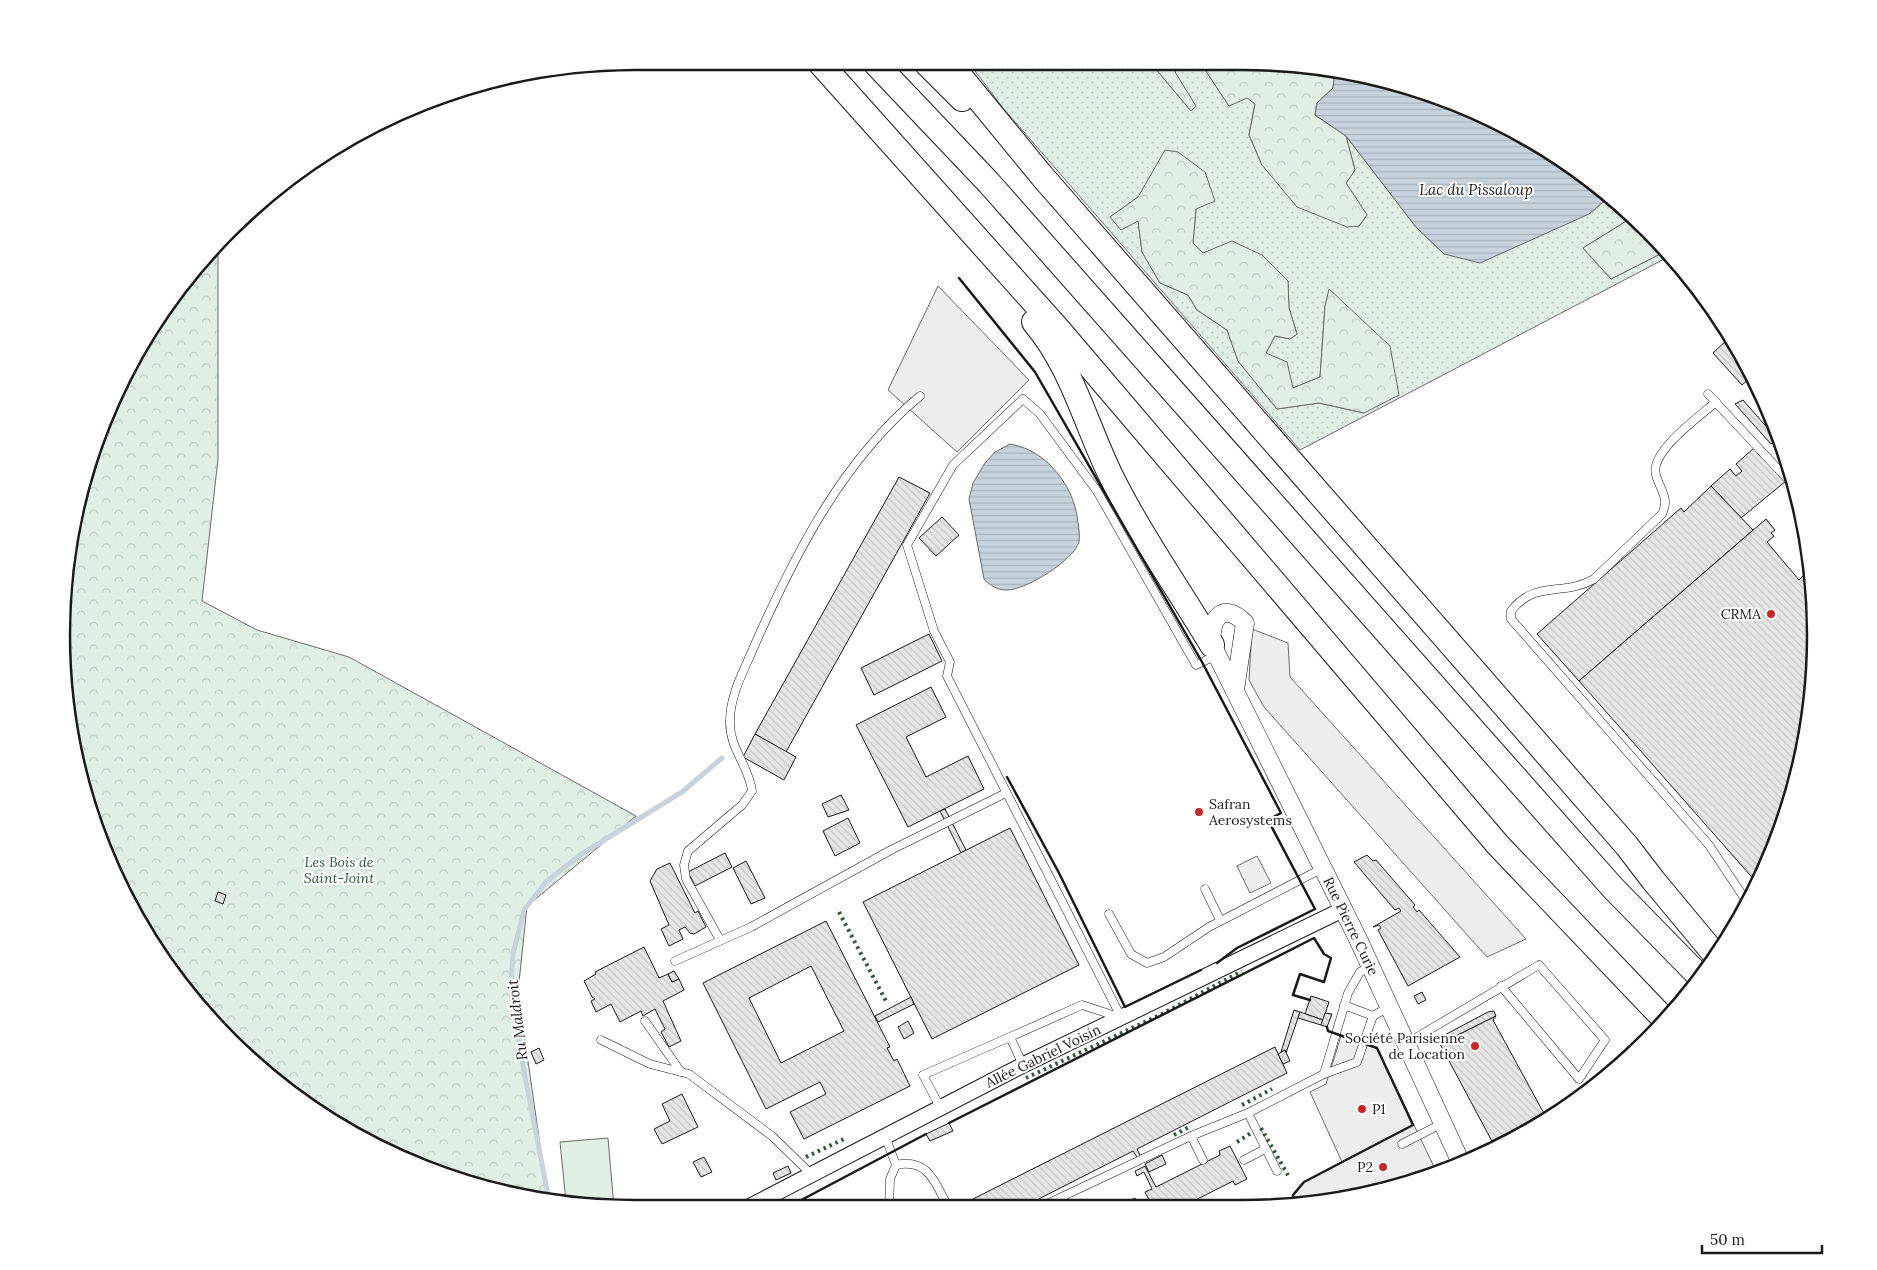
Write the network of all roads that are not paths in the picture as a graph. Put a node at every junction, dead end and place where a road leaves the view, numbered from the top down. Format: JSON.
{"nodes":[{"id":1,"x":826,"y":70,"type":"edge"},
{"id":2,"x":882,"y":70,"type":"edge"},
{"id":3,"x":933,"y":70,"type":"edge"},
{"id":4,"x":956,"y":70,"type":"edge"},
{"id":5,"x":1042,"y":176,"type":"junction"},
{"id":6,"x":1002,"y":266,"type":"junction"},
{"id":7,"x":1708,"y":394,"type":"dead end"},
{"id":8,"x":920,"y":396,"type":"dead end"},
{"id":9,"x":1716,"y":402,"type":"junction"},
{"id":10,"x":1784,"y":475,"type":"edge"},
{"id":11,"x":1214,"y":650,"type":"junction"},
{"id":12,"x":1235,"y":690,"type":"junction"},
{"id":13,"x":1006,"y":793,"type":"junction"},
{"id":14,"x":1627,"y":846,"type":"junction"},
{"id":15,"x":1323,"y":868,"type":"junction"},
{"id":16,"x":1205,"y":889,"type":"dead end"},
{"id":17,"x":1743,"y":896,"type":"edge"},
{"id":18,"x":1344,"y":909,"type":"junction"},
{"id":19,"x":1109,"y":914,"type":"dead end"},
{"id":20,"x":1220,"y":920,"type":"junction"},
{"id":21,"x":1719,"y":938,"type":"edge"},
{"id":22,"x":720,"y":940,"type":"junction"},
{"id":23,"x":1711,"y":951,"type":"edge"},
{"id":24,"x":674,"y":961,"type":"dead end"},
{"id":25,"x":1371,"y":966,"type":"junction"},
{"id":26,"x":1695,"y":972,"type":"edge"},
{"id":27,"x":1501,"y":986,"type":"junction"},
{"id":28,"x":1344,"y":1005,"type":"junction"},
{"id":29,"x":1389,"y":1006,"type":"junction"},
{"id":30,"x":1660,"y":1015,"type":"edge"},
{"id":31,"x":1372,"y":1016,"type":"junction"},
{"id":32,"x":1121,"y":1017,"type":"junction"},
{"id":33,"x":645,"y":1021,"type":"dead end"},
{"id":34,"x":1010,"y":1037,"type":"junction"},
{"id":35,"x":601,"y":1040,"type":"dead end"},
{"id":36,"x":1407,"y":1043,"type":"junction"},
{"id":37,"x":1024,"y":1065,"type":"junction"},
{"id":38,"x":681,"y":1072,"type":"junction"},
{"id":39,"x":1324,"y":1074,"type":"junction"},
{"id":40,"x":940,"y":1107,"type":"junction"},
{"id":41,"x":1248,"y":1113,"type":"junction"},
{"id":42,"x":1443,"y":1123,"type":"junction"},
{"id":43,"x":885,"y":1136,"type":"junction"},
{"id":44,"x":1191,"y":1136,"type":"junction"},
{"id":45,"x":1402,"y":1144,"type":"dead end"},
{"id":46,"x":1265,"y":1149,"type":"junction"},
{"id":47,"x":1458,"y":1157,"type":"edge"},
{"id":48,"x":1203,"y":1160,"type":"dead end"},
{"id":49,"x":1244,"y":1160,"type":"dead end"},
{"id":50,"x":896,"y":1165,"type":"junction"},
{"id":51,"x":1277,"y":1171,"type":"dead end"},
{"id":52,"x":812,"y":1174,"type":"junction"},
{"id":53,"x":766,"y":1200,"type":"edge"},
{"id":54,"x":889,"y":1200,"type":"edge"},
{"id":55,"x":944,"y":1200,"type":"edge"},
{"id":56,"x":1055,"y":1200,"type":"edge"}],
"edges":[{"from":1,"to":6,"type":"highway"},
{"from":2,"to":26,"type":"highway"},
{"from":3,"to":5,"type":"highway"},
{"from":4,"to":5,"type":"highway"},
{"from":5,"to":14,"type":"highway"},
{"from":6,"to":11,"type":"highway"},
{"from":6,"to":30,"type":"highway"},
{"from":7,"to":9,"type":"lane"},
{"from":8,"to":22,"type":"lane"},
{"from":9,"to":10,"type":"lane"},
{"from":9,"to":17,"type":"lane"},
{"from":11,"to":12,"type":"street","name":"Rue Pierre Curie"},
{"from":11,"to":12,"type":"street"},
{"from":11,"to":13,"type":"lane"},
{"from":12,"to":15,"type":"street","name":"Rue Pierre Curie"},
{"from":13,"to":22,"type":"lane"},
{"from":13,"to":32,"type":"lane"},
{"from":14,"to":21,"type":"highway"},
{"from":14,"to":23,"type":"highway"},
{"from":15,"to":18,"type":"street","name":"Rue Pierre Curie"},
{"from":15,"to":20,"type":"lane"},
{"from":16,"to":20,"type":"lane"},
{"from":18,"to":25,"type":"street","name":"Rue Pierre Curie"},
{"from":18,"to":32,"type":"street","name":"Allée Gabriel Voisin"},
{"from":19,"to":20,"type":"lane"},
{"from":22,"to":24,"type":"lane"},
{"from":25,"to":28,"type":"lane"},
{"from":25,"to":29,"type":"street","name":"Rue Pierre Curie"},
{"from":27,"to":27,"type":"lane"},
{"from":27,"to":36,"type":"lane"},
{"from":28,"to":31,"type":"lane"},
{"from":28,"to":39,"type":"lane"},
{"from":29,"to":31,"type":"lane"},
{"from":29,"to":36,"type":"street","name":"Rue Pierre Curie"},
{"from":31,"to":39,"type":"lane"},
{"from":32,"to":34,"type":"lane"},
{"from":32,"to":37,"type":"street","name":"Allée Gabriel Voisin"},
{"from":33,"to":38,"type":"lane"},
{"from":34,"to":37,"type":"lane"},
{"from":34,"to":40,"type":"lane"},
{"from":35,"to":38,"type":"lane"},
{"from":36,"to":42,"type":"street","name":"Rue Pierre Curie"},
{"from":37,"to":40,"type":"street","name":"Allée Gabriel Voisin"},
{"from":38,"to":52,"type":"lane"},
{"from":39,"to":41,"type":"lane"},
{"from":40,"to":43,"type":"street","name":"Allée Gabriel Voisin"},
{"from":41,"to":44,"type":"lane"},
{"from":41,"to":46,"type":"lane"},
{"from":42,"to":45,"type":"lane"},
{"from":42,"to":47,"type":"street","name":"Rue Pierre Curie"},
{"from":43,"to":50,"type":"lane"},
{"from":43,"to":52,"type":"street","name":"Allée Gabriel Voisin"},
{"from":44,"to":48,"type":"lane"},
{"from":44,"to":56,"type":"lane"},
{"from":46,"to":49,"type":"lane"},
{"from":46,"to":51,"type":"lane"},
{"from":50,"to":54,"type":"lane"},
{"from":50,"to":55,"type":"lane"},
{"from":52,"to":53,"type":"street","name":"Allée Gabriel Voisin"}]}
